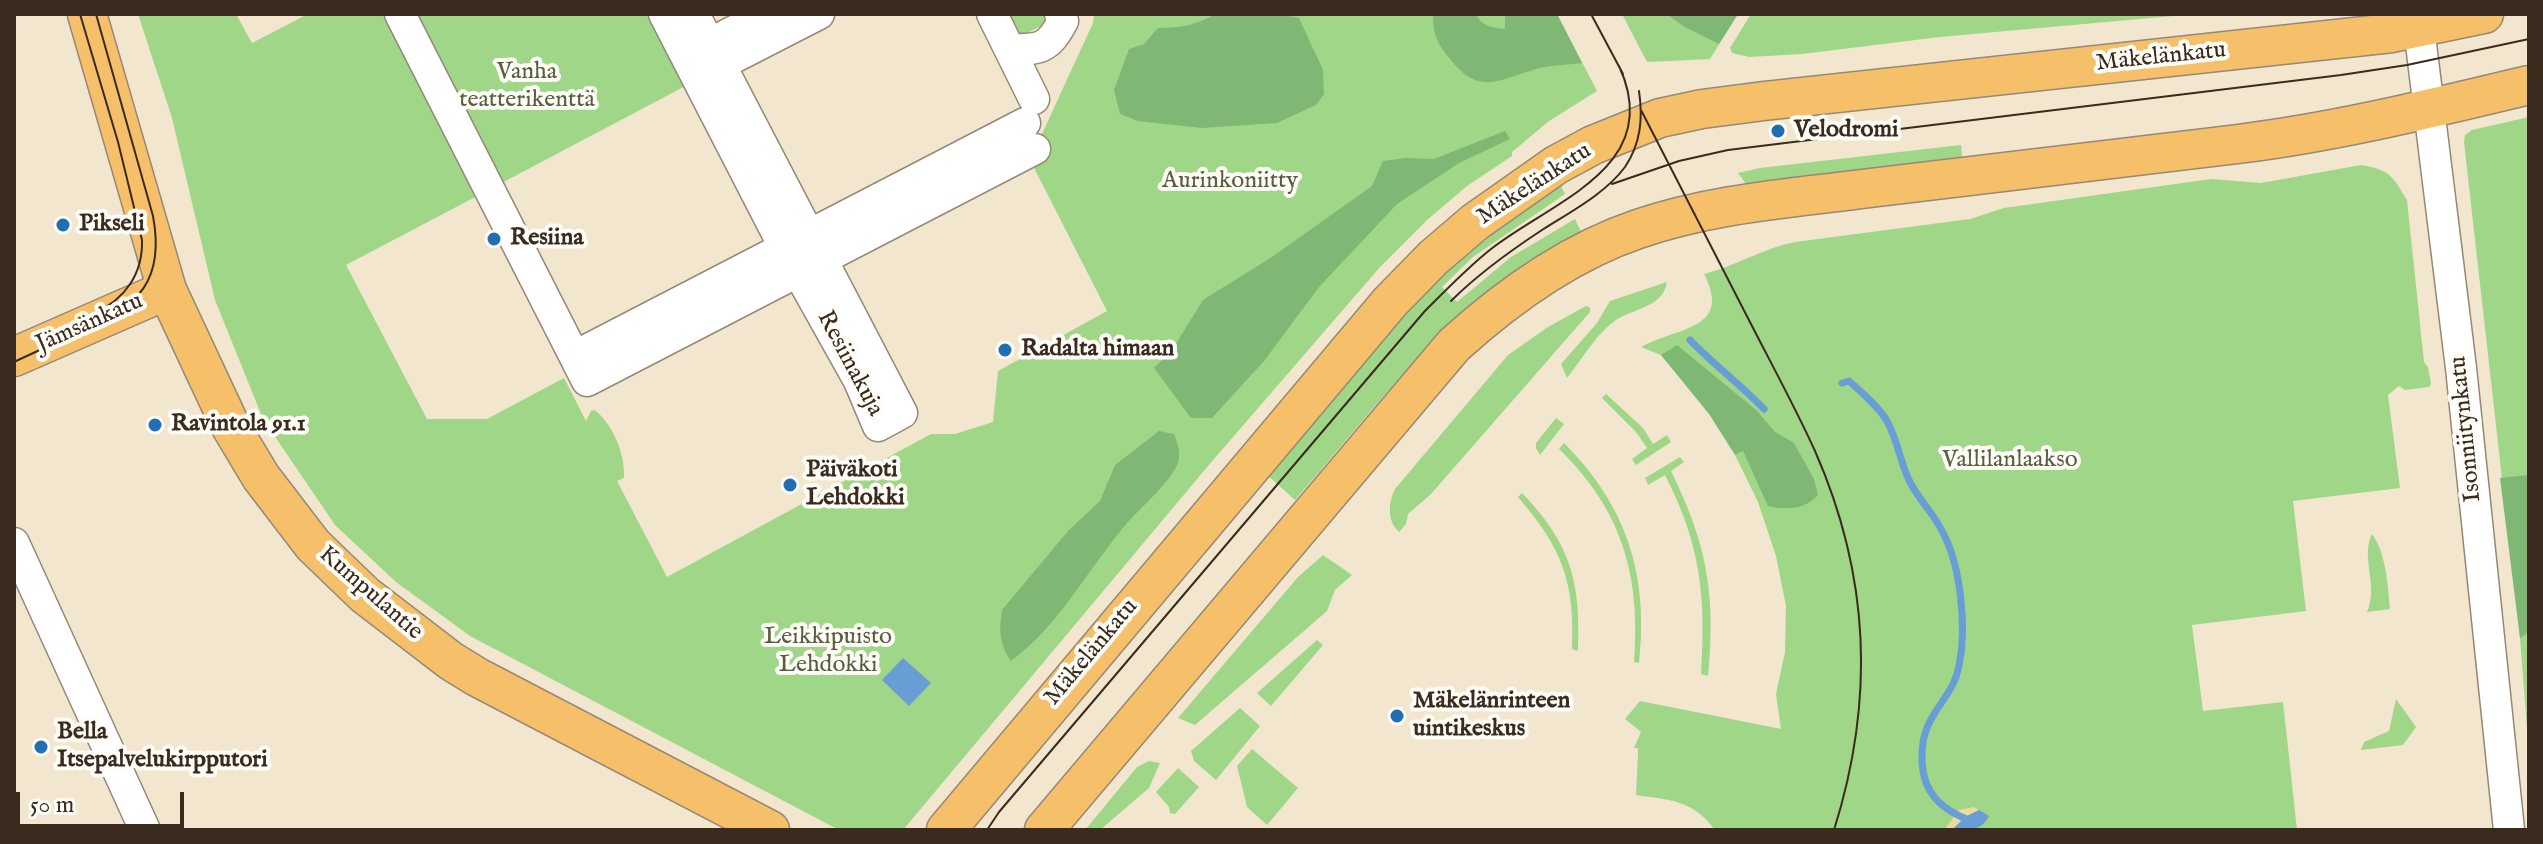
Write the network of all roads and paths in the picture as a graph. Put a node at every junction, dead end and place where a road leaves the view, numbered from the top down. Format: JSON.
{"nodes":[{"id":1,"x":87,"y":14,"type":"edge"},
{"id":2,"x":400,"y":14,"type":"edge"},
{"id":3,"x":664,"y":14,"type":"edge"},
{"id":4,"x":694,"y":14,"type":"edge"},
{"id":5,"x":767,"y":14,"type":"edge"},
{"id":6,"x":819,"y":14,"type":"edge"},
{"id":7,"x":992,"y":14,"type":"edge"},
{"id":8,"x":2484,"y":14,"type":"edge"},
{"id":9,"x":1066,"y":16,"type":"edge"},
{"id":10,"x":2419,"y":28,"type":"junction"},
{"id":11,"x":1010,"y":49,"type":"junction"},
{"id":12,"x":703,"y":60,"type":"junction"},
{"id":13,"x":2529,"y":85,"type":"edge"},
{"id":14,"x":2431,"y":108,"type":"junction"},
{"id":15,"x":790,"y":249,"type":"junction"},
{"id":16,"x":167,"y":290,"type":"junction"},
{"id":17,"x":733,"y":290,"type":"junction"},
{"id":18,"x":575,"y":356,"type":"junction"},
{"id":19,"x":14,"y":357,"type":"edge"},
{"id":20,"x":14,"y":543,"type":"edge"},
{"id":21,"x":145,"y":830,"type":"edge"},
{"id":22,"x":770,"y":830,"type":"edge"},
{"id":23,"x":946,"y":830,"type":"edge"},
{"id":24,"x":1044,"y":830,"type":"edge"},
{"id":25,"x":2509,"y":830,"type":"edge"}],
"edges":[{"from":1,"to":16,"type":"main road","name":"Kumpulantie"},
{"from":2,"to":18,"type":"street"},
{"from":3,"to":12,"type":"street"},
{"from":4,"to":12,"type":"street"},
{"from":5,"to":12,"type":"street"},
{"from":6,"to":12,"type":"street"},
{"from":7,"to":11,"type":"street"},
{"from":8,"to":10,"type":"main road","name":"Mäkelänkatu"},
{"from":9,"to":11,"type":"street"},
{"from":10,"to":14,"type":"street","name":"Isonniitynkatu"},
{"from":10,"to":23,"type":"main road","name":"Mäkelänkatu"},
{"from":11,"to":15,"type":"street"},
{"from":12,"to":15,"type":"street"},
{"from":13,"to":14,"type":"main road"},
{"from":14,"to":24,"type":"main road"},
{"from":14,"to":25,"type":"street","name":"Isonniitynkatu"},
{"from":15,"to":17,"type":"street"},
{"from":16,"to":19,"type":"main road","name":"Jämsänkatu"},
{"from":16,"to":22,"type":"main road","name":"Kumpulantie"},
{"from":17,"to":18,"type":"street"},
{"from":17,"to":18,"type":"street"},
{"from":20,"to":21,"type":"street"}]}
